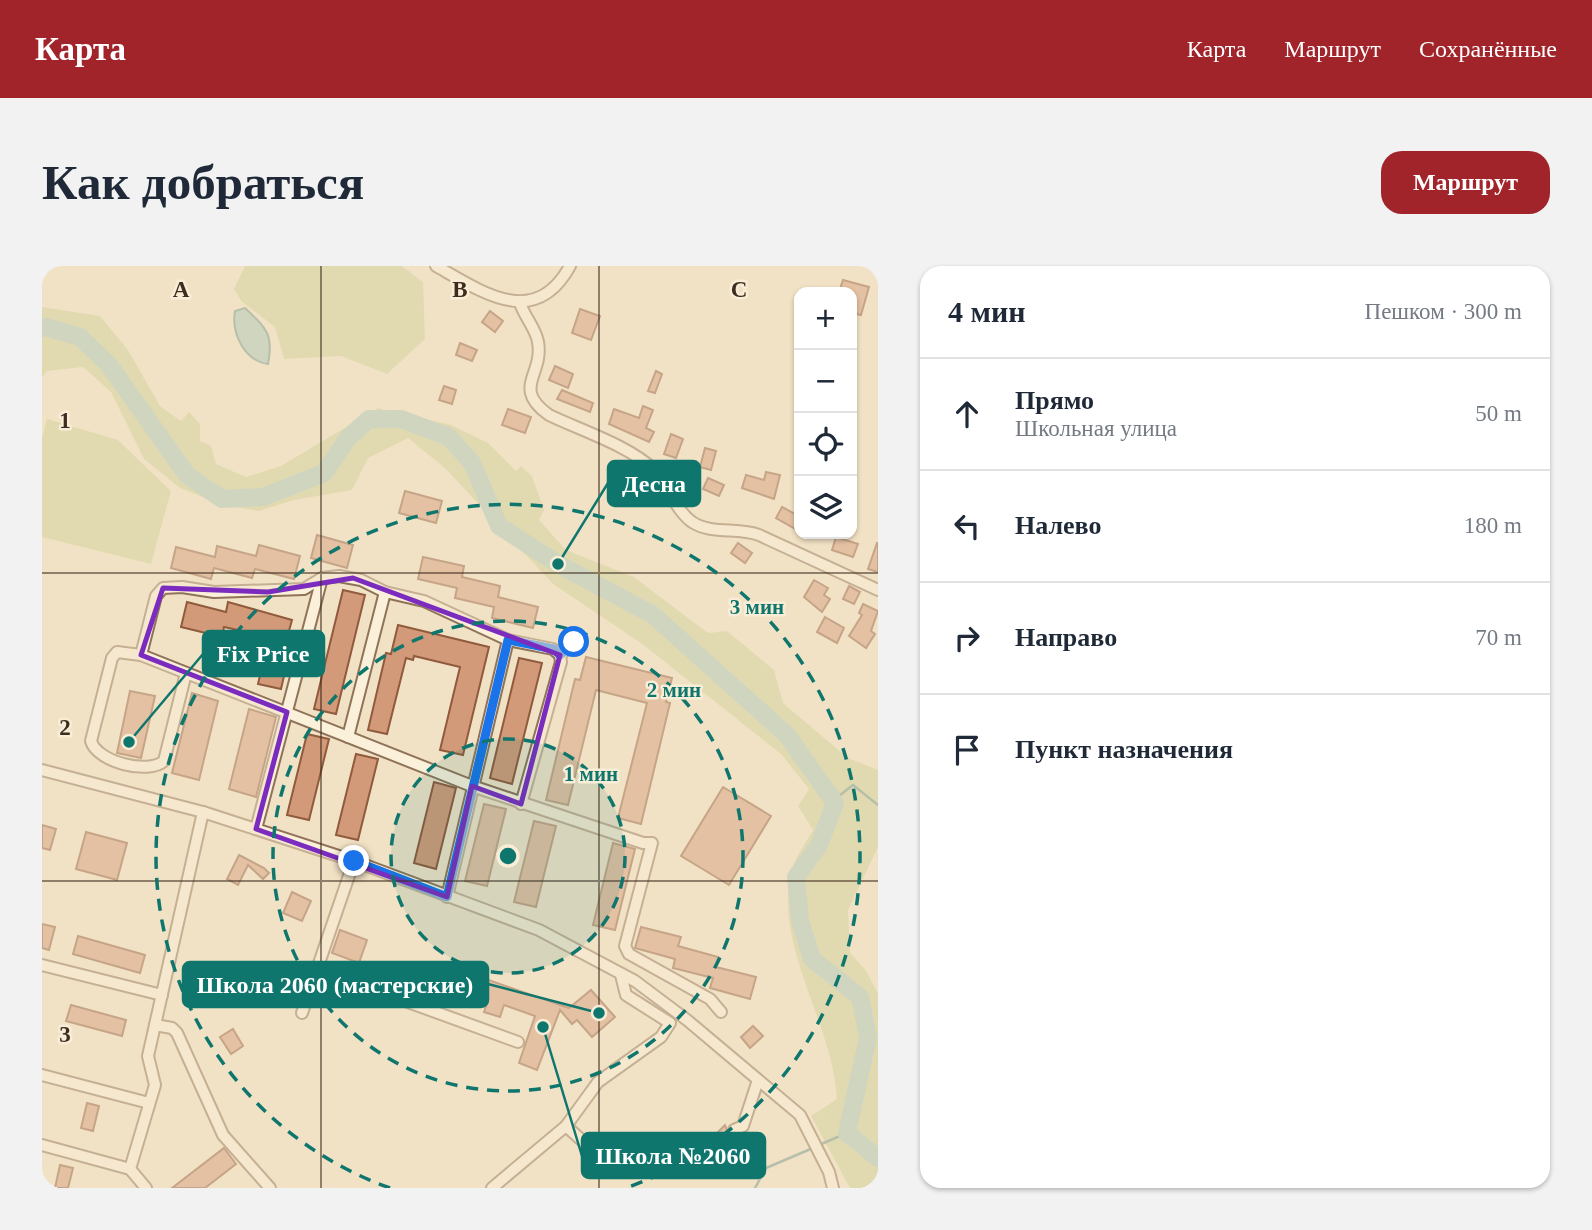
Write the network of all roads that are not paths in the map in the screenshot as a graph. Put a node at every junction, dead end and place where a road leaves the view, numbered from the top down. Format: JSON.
{"nodes":[{"id":1,"x":436,"y":266,"type":"edge"},
{"id":2,"x":569,"y":266,"type":"edge"},
{"id":3,"x":520,"y":303,"type":"junction"},
{"id":4,"x":322,"y":579,"type":"junction"},
{"id":5,"x":878,"y":590,"type":"edge"},
{"id":6,"x":385,"y":592,"type":"junction"},
{"id":7,"x":508,"y":640,"type":"junction"},
{"id":8,"x":574,"y":642,"type":"dead end"},
{"id":9,"x":141,"y":655,"type":"junction"},
{"id":10,"x":560,"y":655,"type":"junction"},
{"id":11,"x":186,"y":673,"type":"junction"},
{"id":12,"x":287,"y":712,"type":"junction"},
{"id":13,"x":348,"y":737,"type":"junction"},
{"id":14,"x":42,"y":770,"type":"edge"},
{"id":15,"x":472,"y":786,"type":"junction"},
{"id":16,"x":522,"y":804,"type":"junction"},
{"id":17,"x":203,"y":811,"type":"junction"},
{"id":18,"x":256,"y":829,"type":"junction"},
{"id":19,"x":354,"y":861,"type":"junction"},
{"id":20,"x":447,"y":897,"type":"junction"},
{"id":21,"x":42,"y":965,"type":"edge"},
{"id":22,"x":317,"y":968,"type":"junction"},
{"id":23,"x":621,"y":975,"type":"junction"},
{"id":24,"x":162,"y":995,"type":"junction"},
{"id":25,"x":721,"y":1012,"type":"dead end"},
{"id":26,"x":302,"y":1013,"type":"dead end"},
{"id":27,"x":155,"y":1025,"type":"junction"},
{"id":28,"x":519,"y":1042,"type":"dead end"},
{"id":29,"x":42,"y":1075,"type":"edge"},
{"id":30,"x":758,"y":1080,"type":"junction"},
{"id":31,"x":149,"y":1103,"type":"junction"},
{"id":32,"x":566,"y":1126,"type":"junction"},
{"id":33,"x":734,"y":1129,"type":"dead end"},
{"id":34,"x":42,"y":1145,"type":"edge"},
{"id":35,"x":604,"y":1156,"type":"dead end"},
{"id":36,"x":130,"y":1169,"type":"junction"},
{"id":37,"x":146,"y":1188,"type":"edge"},
{"id":38,"x":270,"y":1188,"type":"edge"},
{"id":39,"x":492,"y":1188,"type":"edge"},
{"id":40,"x":833,"y":1188,"type":"edge"}],
"edges":[{"from":1,"to":3,"type":"street"},
{"from":2,"to":3,"type":"street"},
{"from":3,"to":5,"type":"street"},
{"from":4,"to":6,"type":"street"},
{"from":4,"to":9,"type":"street"},
{"from":4,"to":12,"type":"street"},
{"from":6,"to":7,"type":"street"},
{"from":6,"to":13,"type":"street"},
{"from":7,"to":10,"type":"street"},
{"from":7,"to":15,"type":"street"},
{"from":8,"to":10,"type":"street"},
{"from":9,"to":11,"type":"street"},
{"from":9,"to":11,"type":"street"},
{"from":10,"to":16,"type":"street"},
{"from":11,"to":12,"type":"street"},
{"from":12,"to":13,"type":"street"},
{"from":12,"to":18,"type":"street"},
{"from":13,"to":15,"type":"street"},
{"from":14,"to":17,"type":"street"},
{"from":15,"to":16,"type":"street"},
{"from":15,"to":20,"type":"street"},
{"from":16,"to":25,"type":"street"},
{"from":17,"to":18,"type":"street"},
{"from":17,"to":24,"type":"street"},
{"from":18,"to":19,"type":"street"},
{"from":19,"to":20,"type":"street"},
{"from":19,"to":22,"type":"street"},
{"from":20,"to":23,"type":"street"},
{"from":21,"to":24,"type":"street"},
{"from":22,"to":26,"type":"street"},
{"from":22,"to":28,"type":"street"},
{"from":23,"to":30,"type":"street"},
{"from":23,"to":32,"type":"street"},
{"from":24,"to":27,"type":"street"},
{"from":27,"to":31,"type":"street"},
{"from":27,"to":38,"type":"street"},
{"from":29,"to":31,"type":"street"},
{"from":30,"to":33,"type":"street"},
{"from":30,"to":40,"type":"street"},
{"from":31,"to":36,"type":"street"},
{"from":32,"to":35,"type":"street"},
{"from":32,"to":39,"type":"street"},
{"from":34,"to":36,"type":"street"},
{"from":36,"to":37,"type":"street"}]}
